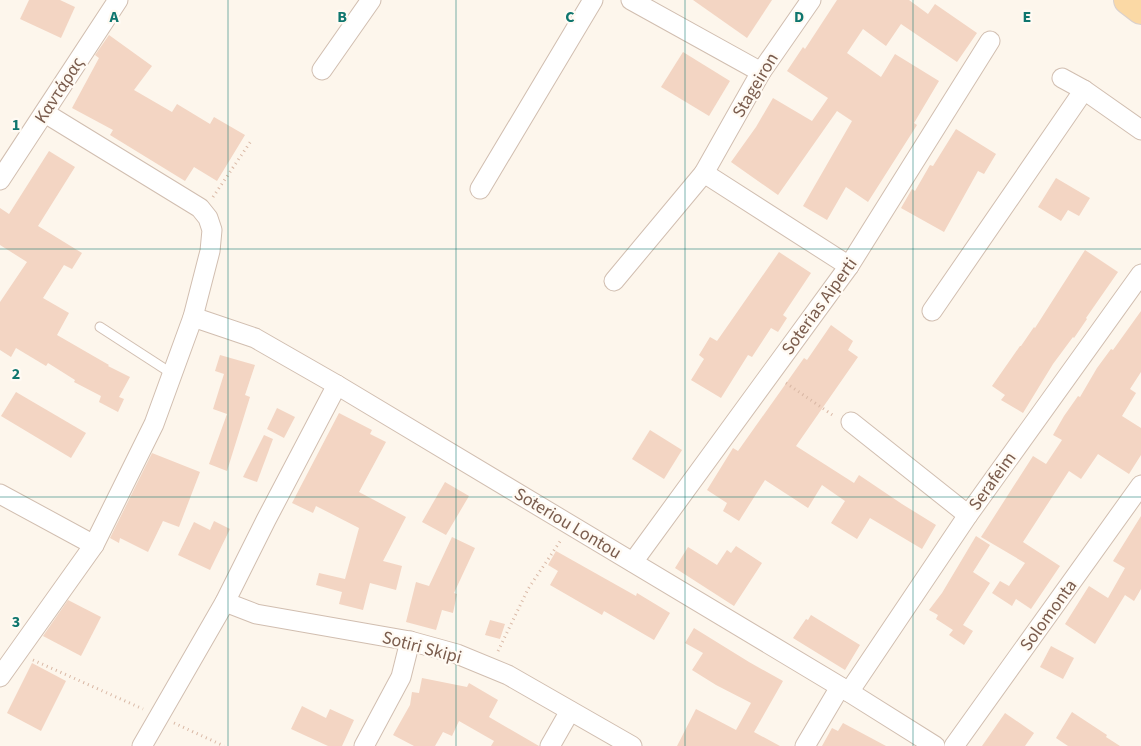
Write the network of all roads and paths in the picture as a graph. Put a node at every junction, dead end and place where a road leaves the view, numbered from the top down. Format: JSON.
{"nodes":[{"id":1,"x":118,"y":0,"type":"edge"},
{"id":2,"x":370,"y":0,"type":"edge"},
{"id":3,"x":593,"y":0,"type":"edge"},
{"id":4,"x":631,"y":0,"type":"edge"},
{"id":5,"x":811,"y":0,"type":"edge"},
{"id":6,"x":1128,"y":0,"type":"edge"},
{"id":7,"x":1141,"y":10,"type":"edge"},
{"id":8,"x":990,"y":41,"type":"dead end"},
{"id":9,"x":322,"y":70,"type":"dead end"},
{"id":10,"x":761,"y":72,"type":"junction"},
{"id":11,"x":1062,"y":78,"type":"dead end"},
{"id":12,"x":1084,"y":90,"type":"junction"},
{"id":13,"x":45,"y":113,"type":"junction"},
{"id":14,"x":1141,"y":130,"type":"edge"},
{"id":15,"x":251,"y":141,"type":"dead end"},
{"id":16,"x":704,"y":173,"type":"junction"},
{"id":17,"x":0,"y":180,"type":"edge"},
{"id":18,"x":480,"y":188,"type":"dead end"},
{"id":19,"x":203,"y":212,"type":"junction"},
{"id":20,"x":849,"y":266,"type":"junction"},
{"id":21,"x":1141,"y":274,"type":"edge"},
{"id":22,"x":614,"y":281,"type":"dead end"},
{"id":23,"x":932,"y":311,"type":"dead end"},
{"id":24,"x":193,"y":317,"type":"junction"},
{"id":25,"x":100,"y":328,"type":"dead end"},
{"id":26,"x":172,"y":373,"type":"junction"},
{"id":27,"x":771,"y":373,"type":"junction"},
{"id":28,"x":337,"y":385,"type":"junction"},
{"id":29,"x":851,"y":422,"type":"joint"},
{"id":30,"x":1141,"y":485,"type":"edge"},
{"id":31,"x":0,"y":494,"type":"edge"},
{"id":32,"x":968,"y":515,"type":"junction"},
{"id":33,"x":571,"y":525,"type":"junction"},
{"id":34,"x":94,"y":545,"type":"junction"},
{"id":35,"x":633,"y":562,"type":"junction"},
{"id":36,"x":225,"y":602,"type":"junction"},
{"id":37,"x":410,"y":641,"type":"junction"},
{"id":38,"x":17,"y":652,"type":"junction"},
{"id":39,"x":490,"y":668,"type":"junction"},
{"id":40,"x":0,"y":678,"type":"edge"},
{"id":41,"x":844,"y":690,"type":"junction"},
{"id":42,"x":570,"y":711,"type":"junction"},
{"id":43,"x":160,"y":717,"type":"junction"},
{"id":44,"x":142,"y":746,"type":"edge"},
{"id":45,"x":224,"y":746,"type":"edge"},
{"id":46,"x":364,"y":746,"type":"edge"},
{"id":47,"x":550,"y":746,"type":"edge"},
{"id":48,"x":632,"y":746,"type":"edge"},
{"id":49,"x":805,"y":746,"type":"edge"},
{"id":50,"x":935,"y":746,"type":"edge"},
{"id":51,"x":954,"y":746,"type":"edge"}],
"edges":[{"from":1,"to":13,"type":"street","name":"Καντάρας"},
{"from":2,"to":9,"type":"street"},
{"from":3,"to":18,"type":"street"},
{"from":4,"to":10,"type":"street"},
{"from":5,"to":10,"type":"street","name":"Stageiron"},
{"from":6,"to":7,"type":"main road"},
{"from":8,"to":20,"type":"street","name":"Soterias Aiperti"},
{"from":10,"to":16,"type":"street","name":"Stageiron"},
{"from":11,"to":12,"type":"street"},
{"from":12,"to":14,"type":"street"},
{"from":12,"to":23,"type":"street"},
{"from":13,"to":17,"type":"street","name":"Καντάρας"},
{"from":13,"to":19,"type":"street"},
{"from":15,"to":19,"type":"path"},
{"from":16,"to":20,"type":"street"},
{"from":16,"to":22,"type":"street","name":"Stageiron"},
{"from":19,"to":24,"type":"street"},
{"from":20,"to":27,"type":"street","name":"Soterias Aiperti"},
{"from":21,"to":32,"type":"street","name":"Serafeim"},
{"from":24,"to":26,"type":"street"},
{"from":24,"to":28,"type":"street","name":"Soteriou Lontou"},
{"from":25,"to":26,"type":"lane"},
{"from":26,"to":34,"type":"street"},
{"from":27,"to":29,"type":"path"},
{"from":27,"to":35,"type":"street","name":"Soterias Aiperti"},
{"from":28,"to":33,"type":"street","name":"Soteriou Lontou"},
{"from":28,"to":36,"type":"street"},
{"from":29,"to":32,"type":"street"},
{"from":30,"to":51,"type":"street","name":"Solomonta"},
{"from":31,"to":34,"type":"street"},
{"from":32,"to":41,"type":"street","name":"Serafeim"},
{"from":33,"to":35,"type":"street","name":"Soteriou Lontou"},
{"from":33,"to":39,"type":"path"},
{"from":34,"to":38,"type":"street"},
{"from":35,"to":41,"type":"street","name":"Soteriou Lontou"},
{"from":36,"to":37,"type":"street","name":"Sotiri Skipi"},
{"from":36,"to":43,"type":"street"},
{"from":37,"to":39,"type":"street","name":"Sotiri Skipi"},
{"from":37,"to":46,"type":"street"},
{"from":38,"to":40,"type":"street"},
{"from":38,"to":43,"type":"path"},
{"from":39,"to":42,"type":"street","name":"Sotiri Skipi"},
{"from":41,"to":49,"type":"street","name":"Serafeim"},
{"from":41,"to":50,"type":"street","name":"Soteriou Lontou"},
{"from":42,"to":47,"type":"street"},
{"from":42,"to":48,"type":"street","name":"Sotiri Skipi"},
{"from":43,"to":44,"type":"street"},
{"from":43,"to":45,"type":"path"}]}
